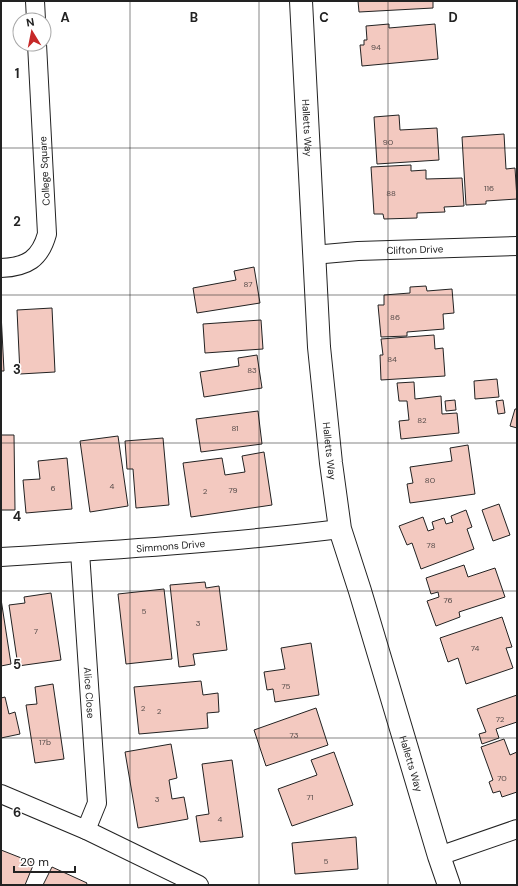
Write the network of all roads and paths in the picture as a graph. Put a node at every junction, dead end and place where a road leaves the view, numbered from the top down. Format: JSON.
{"nodes":[{"id":1,"x":35,"y":1,"type":"edge"},
{"id":2,"x":301,"y":1,"type":"edge"},
{"id":3,"x":36,"y":12,"type":"edge"},
{"id":4,"x":37,"y":52,"type":"edge"},
{"id":5,"x":517,"y":246,"type":"edge"},
{"id":6,"x":313,"y":255,"type":"junction"},
{"id":7,"x":1,"y":268,"type":"edge"},
{"id":8,"x":340,"y":529,"type":"junction"},
{"id":9,"x":80,"y":552,"type":"junction"},
{"id":10,"x":1,"y":557,"type":"edge"},
{"id":11,"x":1,"y":794,"type":"edge"},
{"id":12,"x":517,"y":829,"type":"edge"},
{"id":13,"x":86,"y":830,"type":"junction"},
{"id":14,"x":439,"y":856,"type":"junction"},
{"id":15,"x":199,"y":885,"type":"edge"},
{"id":16,"x":449,"y":885,"type":"edge"}],
"edges":[{"from":1,"to":3,"type":"street"},
{"from":2,"to":6,"type":"street","name":"Halletts Way"},
{"from":4,"to":7,"type":"street","name":"College Square"},
{"from":5,"to":6,"type":"street","name":"Clifton Drive"},
{"from":6,"to":8,"type":"street","name":"Halletts Way"},
{"from":8,"to":9,"type":"street","name":"Simmons Drive"},
{"from":8,"to":14,"type":"street","name":"Halletts Way"},
{"from":9,"to":10,"type":"street","name":"Simmons Drive"},
{"from":9,"to":13,"type":"street","name":"Alice Close"},
{"from":11,"to":13,"type":"street"},
{"from":12,"to":14,"type":"street"},
{"from":13,"to":15,"type":"street"},
{"from":14,"to":16,"type":"street","name":"Halletts Way"}]}
